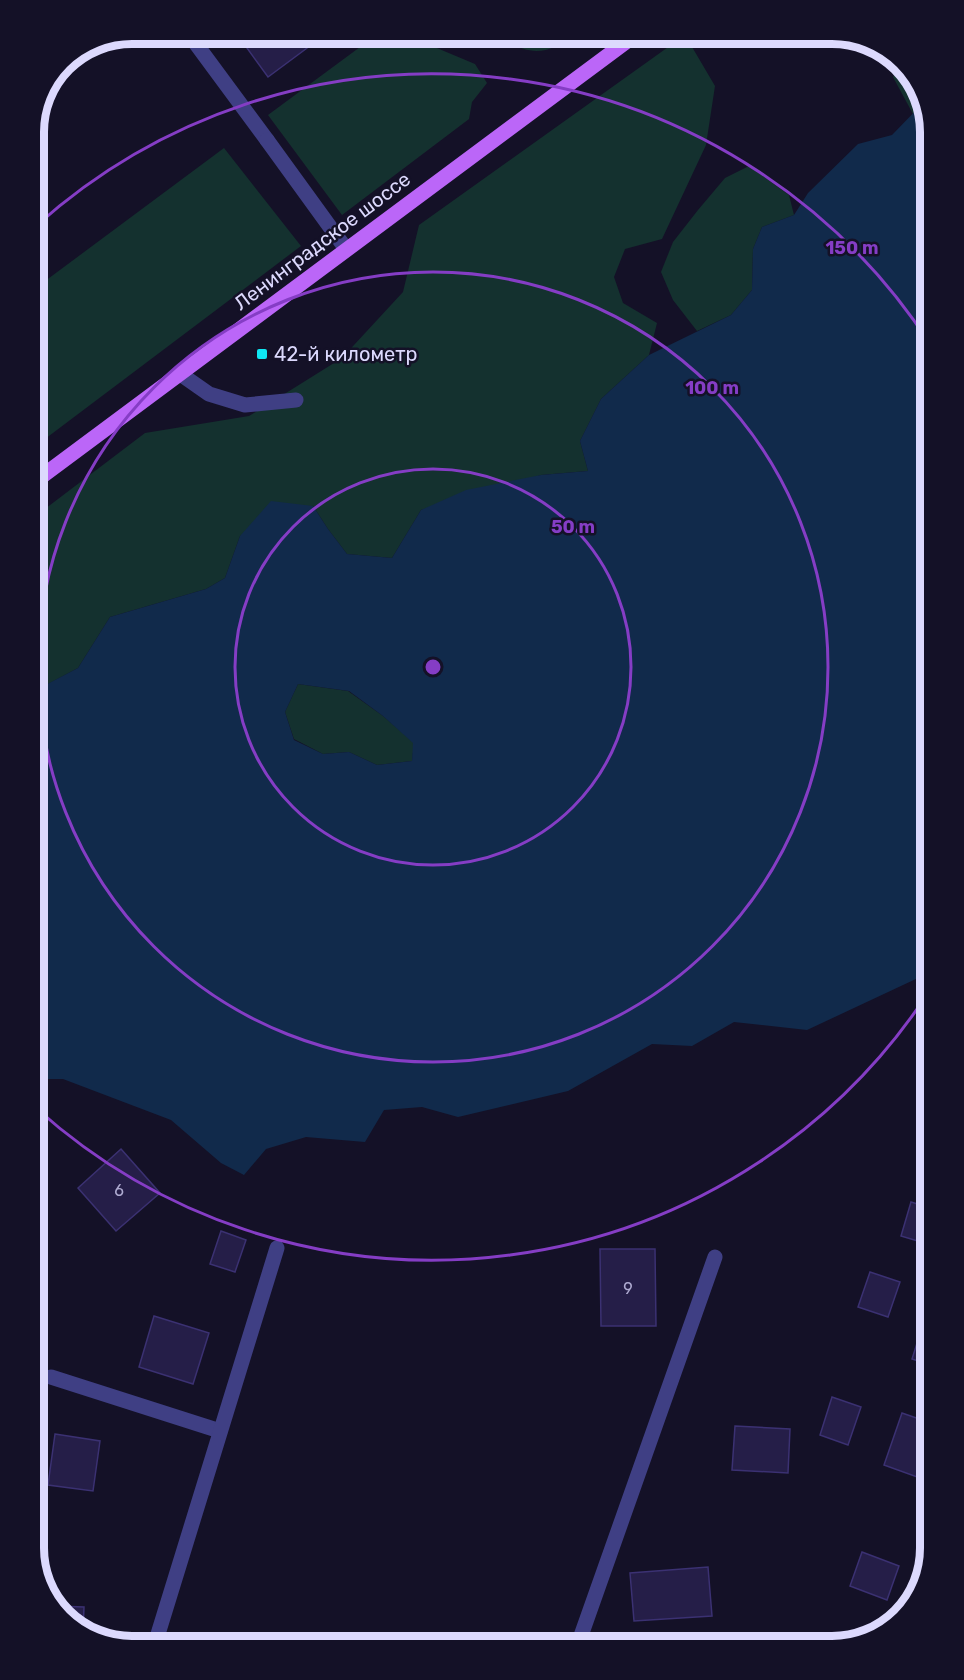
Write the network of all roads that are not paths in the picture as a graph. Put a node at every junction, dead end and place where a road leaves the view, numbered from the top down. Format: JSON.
{"nodes":[{"id":1,"x":196,"y":44,"type":"edge"},
{"id":2,"x":623,"y":44,"type":"edge"},
{"id":3,"x":346,"y":249,"type":"junction"},
{"id":4,"x":179,"y":374,"type":"junction"},
{"id":5,"x":296,"y":400,"type":"dead end"},
{"id":6,"x":44,"y":475,"type":"edge"},
{"id":7,"x":277,"y":1248,"type":"dead end"},
{"id":8,"x":715,"y":1257,"type":"dead end"},
{"id":9,"x":51,"y":1377,"type":"dead end"},
{"id":10,"x":220,"y":1431,"type":"junction"},
{"id":11,"x":157,"y":1636,"type":"edge"},
{"id":12,"x":581,"y":1636,"type":"edge"}],
"edges":[{"from":1,"to":3,"type":"street"},
{"from":2,"to":3,"type":"main road","name":"Ленинградское шоссе"},
{"from":3,"to":4,"type":"main road","name":"Ленинградское шоссе"},
{"from":4,"to":5,"type":"street"},
{"from":4,"to":6,"type":"main road","name":"Ленинградское шоссе"},
{"from":7,"to":10,"type":"street"},
{"from":8,"to":12,"type":"street"},
{"from":9,"to":10,"type":"street"},
{"from":10,"to":11,"type":"street"}]}
